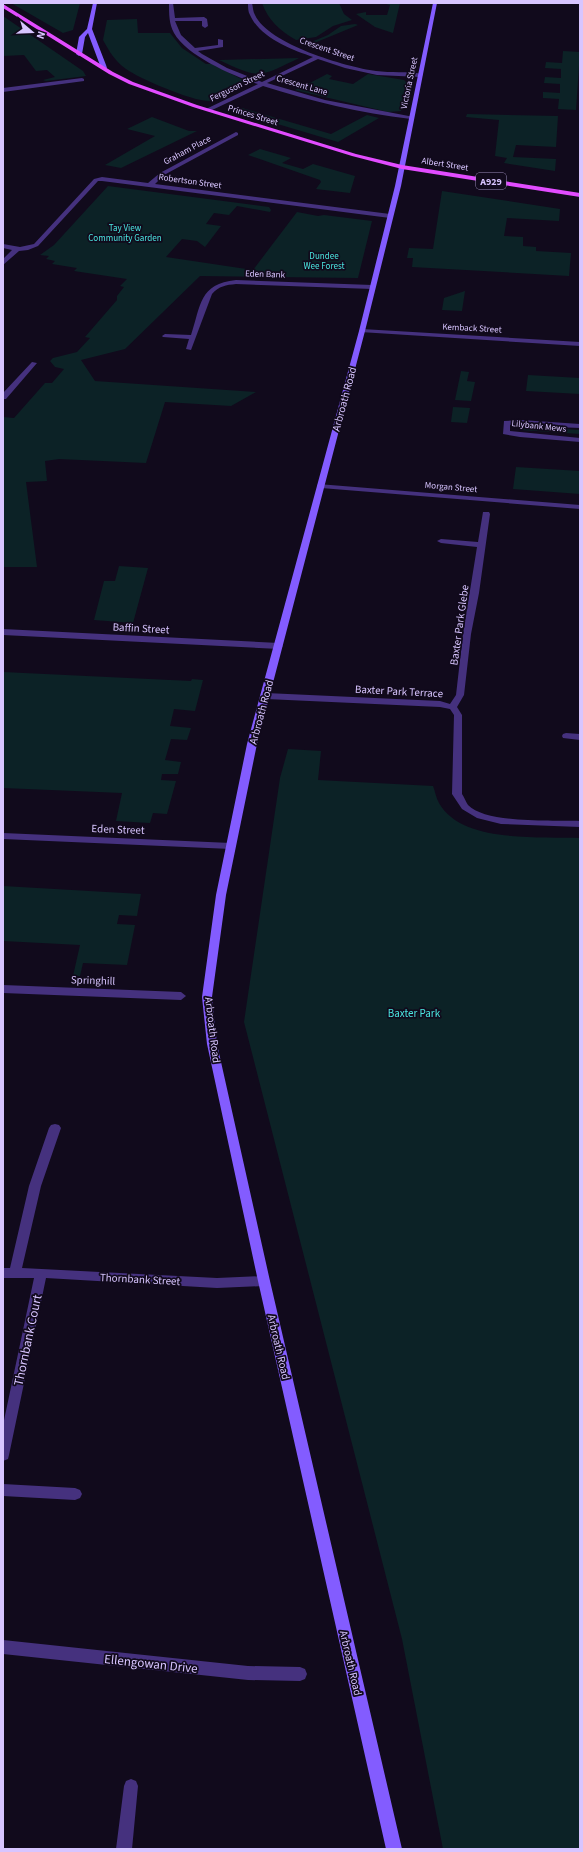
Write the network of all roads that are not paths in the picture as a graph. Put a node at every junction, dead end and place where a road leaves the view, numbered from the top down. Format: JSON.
{"nodes":[{"id":1,"x":96,"y":3,"type":"edge"},
{"id":2,"x":170,"y":3,"type":"edge"},
{"id":3,"x":250,"y":3,"type":"edge"},
{"id":4,"x":435,"y":3,"type":"edge"},
{"id":5,"x":3,"y":6,"type":"edge"},
{"id":6,"x":172,"y":20,"type":"junction"},
{"id":7,"x":205,"y":26,"type":"dead end"},
{"id":8,"x":89,"y":29,"type":"junction"},
{"id":9,"x":220,"y":40,"type":"dead end"},
{"id":10,"x":193,"y":50,"type":"junction"},
{"id":11,"x":79,"y":54,"type":"junction"},
{"id":12,"x":318,"y":57,"type":"junction"},
{"id":13,"x":104,"y":68,"type":"junction"},
{"id":14,"x":420,"y":75,"type":"junction"},
{"id":15,"x":82,"y":80,"type":"dead end"},
{"id":16,"x":264,"y":84,"type":"junction"},
{"id":17,"x":3,"y":90,"type":"edge"},
{"id":18,"x":208,"y":110,"type":"junction"},
{"id":19,"x":411,"y":117,"type":"junction"},
{"id":20,"x":236,"y":134,"type":"dead end"},
{"id":21,"x":402,"y":167,"type":"junction"},
{"id":22,"x":150,"y":185,"type":"junction"},
{"id":23,"x":580,"y":195,"type":"edge"},
{"id":24,"x":390,"y":216,"type":"junction"},
{"id":25,"x":3,"y":246,"type":"edge"},
{"id":26,"x":17,"y":249,"type":"junction"},
{"id":27,"x":3,"y":264,"type":"edge"},
{"id":28,"x":372,"y":287,"type":"junction"},
{"id":29,"x":362,"y":331,"type":"junction"},
{"id":30,"x":165,"y":336,"type":"dead end"},
{"id":31,"x":193,"y":337,"type":"junction"},
{"id":32,"x":580,"y":344,"type":"edge"},
{"id":33,"x":189,"y":349,"type":"dead end"},
{"id":34,"x":34,"y":363,"type":"dead end"},
{"id":35,"x":3,"y":397,"type":"edge"},
{"id":36,"x":580,"y":426,"type":"edge"},
{"id":37,"x":580,"y":440,"type":"edge"},
{"id":38,"x":321,"y":486,"type":"junction"},
{"id":39,"x":580,"y":507,"type":"edge"},
{"id":40,"x":486,"y":514,"type":"dead end"},
{"id":41,"x":441,"y":541,"type":"dead end"},
{"id":42,"x":481,"y":545,"type":"junction"},
{"id":43,"x":3,"y":632,"type":"edge"},
{"id":44,"x":279,"y":646,"type":"junction"},
{"id":45,"x":266,"y":696,"type":"junction"},
{"id":46,"x":453,"y":707,"type":"junction"},
{"id":47,"x":566,"y":736,"type":"dead end"},
{"id":48,"x":580,"y":737,"type":"edge"},
{"id":49,"x":580,"y":824,"type":"edge"},
{"id":50,"x":3,"y":836,"type":"edge"},
{"id":51,"x":231,"y":846,"type":"junction"},
{"id":52,"x":3,"y":988,"type":"edge"},
{"id":53,"x":181,"y":996,"type":"dead end"},
{"id":54,"x":55,"y":1128,"type":"dead end"},
{"id":55,"x":3,"y":1272,"type":"edge"},
{"id":56,"x":15,"y":1272,"type":"junction"},
{"id":57,"x":41,"y":1273,"type":"junction"},
{"id":58,"x":264,"y":1281,"type":"junction"},
{"id":59,"x":3,"y":1455,"type":"edge"},
{"id":60,"x":3,"y":1490,"type":"edge"},
{"id":61,"x":75,"y":1494,"type":"dead end"},
{"id":62,"x":3,"y":1647,"type":"edge"},
{"id":63,"x":300,"y":1674,"type":"dead end"},
{"id":64,"x":131,"y":1786,"type":"dead end"},
{"id":65,"x":124,"y":1849,"type":"edge"},
{"id":66,"x":394,"y":1849,"type":"edge"}],
"edges":[{"from":1,"to":8,"type":"main road"},
{"from":2,"to":6,"type":"street","name":"Crescent Lane"},
{"from":3,"to":12,"type":"street","name":"Crescent Street"},
{"from":4,"to":14,"type":"main road","name":"Victoria Street"},
{"from":5,"to":11,"type":"main road","name":"Princes Street"},
{"from":6,"to":7,"type":"street"},
{"from":6,"to":10,"type":"street","name":"Crescent Lane"},
{"from":8,"to":11,"type":"main road"},
{"from":8,"to":13,"type":"main road"},
{"from":9,"to":10,"type":"street"},
{"from":10,"to":16,"type":"street","name":"Crescent Lane"},
{"from":11,"to":13,"type":"main road","name":"Princes Street"},
{"from":12,"to":14,"type":"street","name":"Crescent Street"},
{"from":12,"to":16,"type":"street","name":"Ferguson Street"},
{"from":13,"to":18,"type":"main road","name":"Princes Street"},
{"from":14,"to":19,"type":"main road","name":"Victoria Street"},
{"from":15,"to":17,"type":"street"},
{"from":16,"to":18,"type":"street","name":"Ferguson Street"},
{"from":16,"to":19,"type":"street","name":"Crescent Lane"},
{"from":18,"to":21,"type":"main road","name":"Princes Street"},
{"from":19,"to":21,"type":"main road","name":"Victoria Street"},
{"from":20,"to":22,"type":"street","name":"Graham Place"},
{"from":21,"to":23,"type":"main road","name":"Albert Street","number":"A929"},
{"from":21,"to":24,"type":"main road","name":"Arbroath Road"},
{"from":22,"to":24,"type":"street","name":"Robertson Street"},
{"from":22,"to":26,"type":"street","name":"Robertson Street"},
{"from":24,"to":28,"type":"main road","name":"Arbroath Road"},
{"from":25,"to":26,"type":"street"},
{"from":26,"to":27,"type":"street"},
{"from":28,"to":29,"type":"main road","name":"Arbroath Road"},
{"from":28,"to":31,"type":"street","name":"Eden Bank"},
{"from":29,"to":32,"type":"street","name":"Kemback Street"},
{"from":29,"to":38,"type":"main road","name":"Arbroath Road"},
{"from":30,"to":31,"type":"street"},
{"from":31,"to":33,"type":"street","name":"Eden Bank"},
{"from":34,"to":35,"type":"street"},
{"from":36,"to":37,"type":"street","name":"Lilybank Mews"},
{"from":38,"to":39,"type":"street","name":"Morgan Street"},
{"from":38,"to":44,"type":"main road","name":"Arbroath Road"},
{"from":40,"to":42,"type":"street","name":"Baxter Park Glebe"},
{"from":41,"to":42,"type":"street"},
{"from":42,"to":46,"type":"street","name":"Baxter Park Glebe"},
{"from":43,"to":44,"type":"street","name":"Baffin Street"},
{"from":44,"to":45,"type":"main road","name":"Arbroath Road"},
{"from":45,"to":46,"type":"street","name":"Baxter Park Terrace"},
{"from":45,"to":51,"type":"main road","name":"Arbroath Road"},
{"from":46,"to":49,"type":"street","name":"Baxter Park Terrace"},
{"from":47,"to":48,"type":"street"},
{"from":50,"to":51,"type":"street","name":"Eden Street"},
{"from":51,"to":58,"type":"main road","name":"Arbroath Road"},
{"from":52,"to":53,"type":"street","name":"Springhill"},
{"from":54,"to":56,"type":"street"},
{"from":55,"to":56,"type":"street","name":"Thornbank Street"},
{"from":56,"to":57,"type":"street","name":"Thornbank Street"},
{"from":57,"to":58,"type":"street","name":"Thornbank Street"},
{"from":57,"to":59,"type":"street","name":"Thornbank Court"},
{"from":58,"to":66,"type":"main road","name":"Arbroath Road"},
{"from":60,"to":61,"type":"street"},
{"from":62,"to":63,"type":"street","name":"Ellengowan Drive"},
{"from":64,"to":65,"type":"street"}]}
